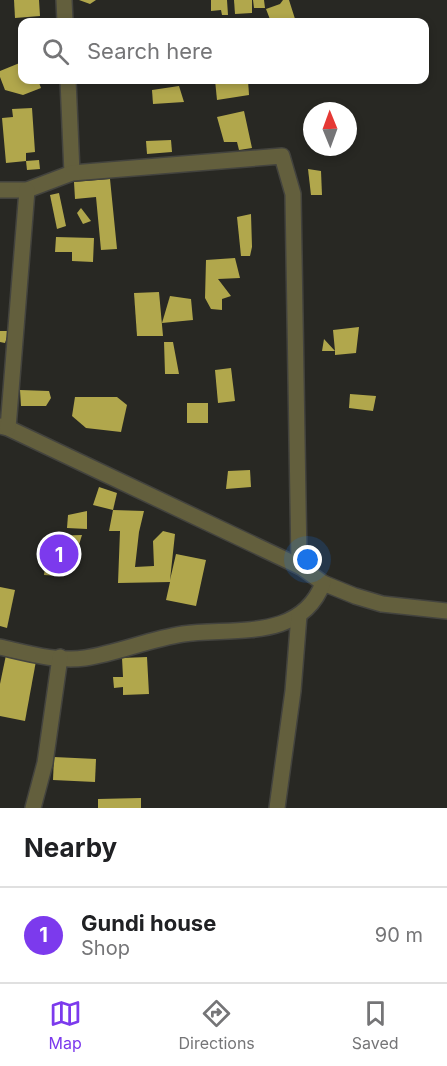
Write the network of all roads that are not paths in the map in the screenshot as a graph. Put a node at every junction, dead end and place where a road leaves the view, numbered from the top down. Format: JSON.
{"nodes":[{"id":1,"x":64,"y":0,"type":"edge"},
{"id":2,"x":65,"y":18,"type":"edge"},
{"id":3,"x":68,"y":84,"type":"edge"},
{"id":4,"x":72,"y":173,"type":"junction"},
{"id":5,"x":0,"y":190,"type":"edge"},
{"id":6,"x":27,"y":190,"type":"junction"},
{"id":7,"x":4,"y":427,"type":"edge"},
{"id":8,"x":301,"y":567,"type":"junction"},
{"id":9,"x":323,"y":584,"type":"junction"},
{"id":10,"x":447,"y":611,"type":"edge"},
{"id":11,"x":299,"y":615,"type":"junction"},
{"id":12,"x":0,"y":646,"type":"edge"},
{"id":13,"x":60,"y":657,"type":"junction"},
{"id":14,"x":33,"y":808,"type":"edge"},
{"id":15,"x":277,"y":808,"type":"edge"}],
"edges":[{"from":1,"to":2,"type":"street"},
{"from":3,"to":4,"type":"street"},
{"from":4,"to":6,"type":"street"},
{"from":4,"to":8,"type":"street"},
{"from":5,"to":6,"type":"street"},
{"from":6,"to":7,"type":"street"},
{"from":7,"to":8,"type":"street"},
{"from":8,"to":9,"type":"street"},
{"from":9,"to":10,"type":"street"},
{"from":9,"to":11,"type":"street"},
{"from":11,"to":13,"type":"street"},
{"from":11,"to":15,"type":"street"},
{"from":12,"to":13,"type":"street"},
{"from":13,"to":14,"type":"street"}]}
